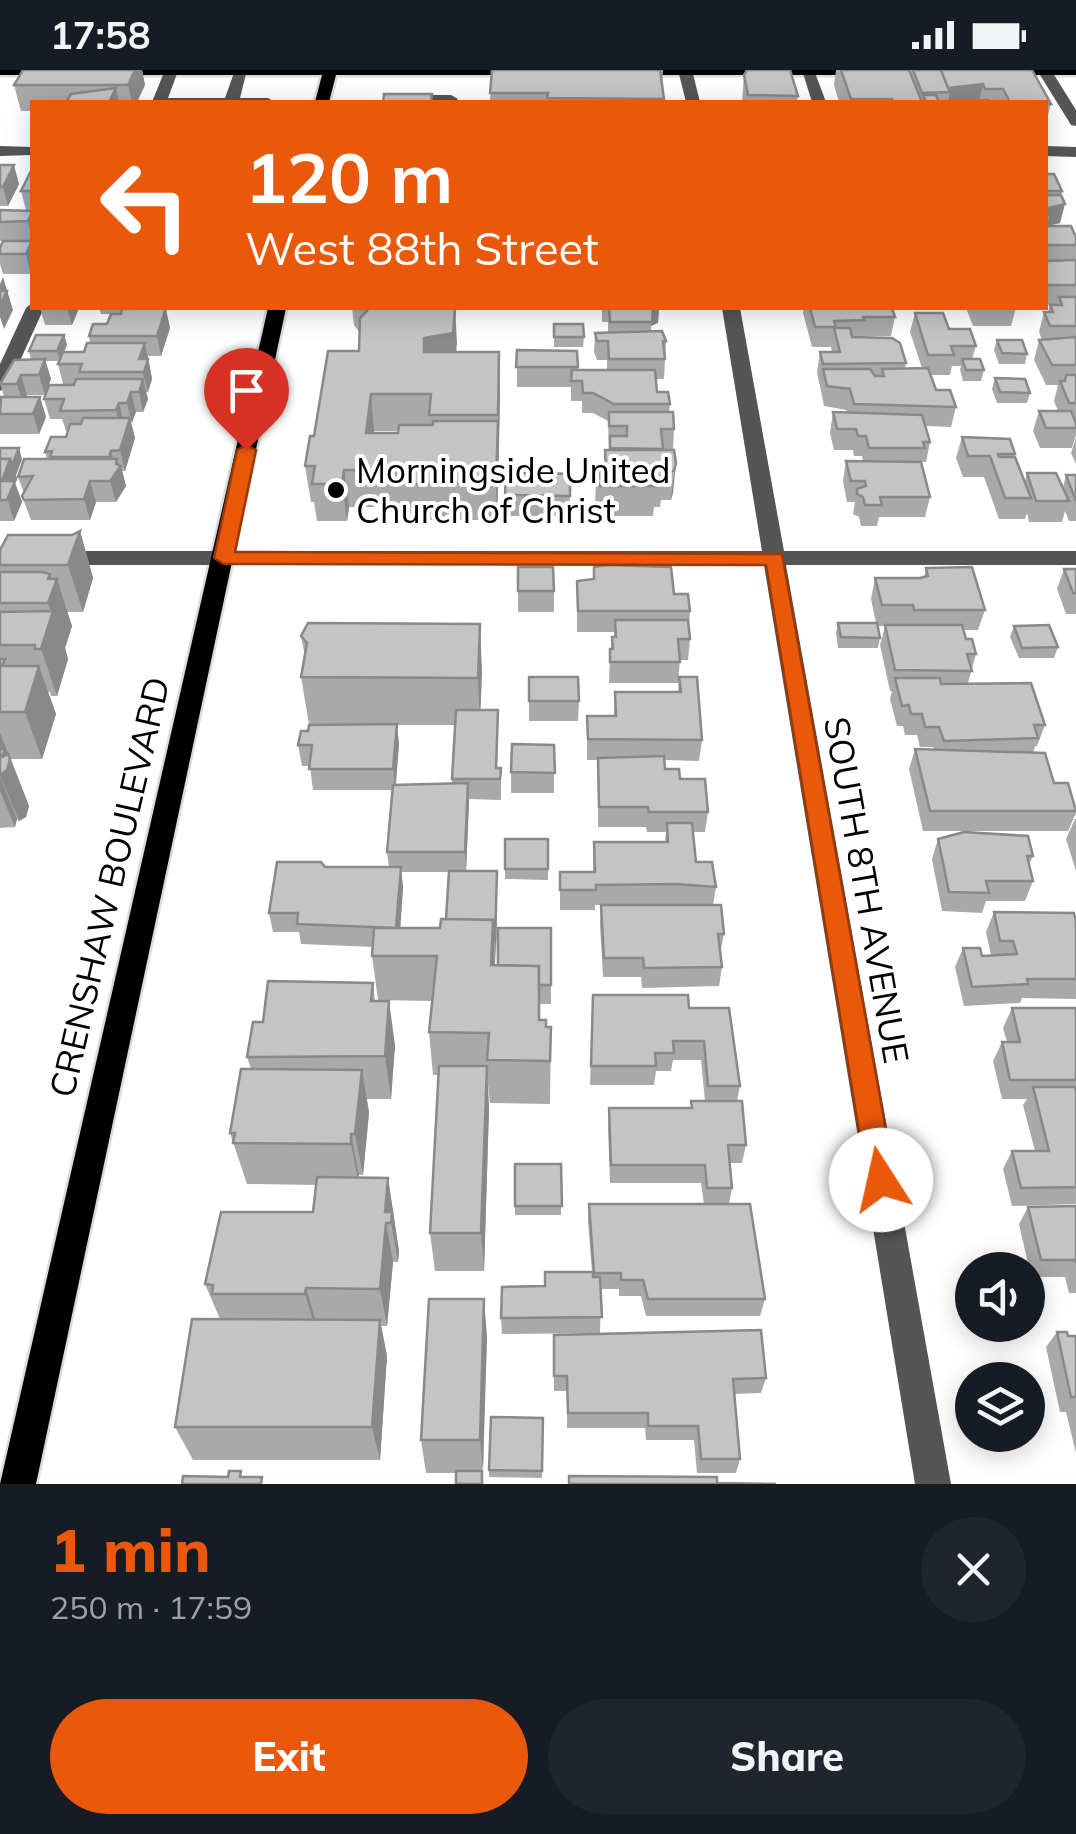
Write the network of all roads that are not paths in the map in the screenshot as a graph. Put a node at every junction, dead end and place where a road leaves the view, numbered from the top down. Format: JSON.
{"nodes":[{"id":1,"x":0,"y":70,"type":"edge"},
{"id":2,"x":330,"y":70,"type":"edge"},
{"id":3,"x":608,"y":70,"type":"edge"},
{"id":4,"x":685,"y":70,"type":"edge"},
{"id":5,"x":72,"y":71,"type":"edge"},
{"id":6,"x":92,"y":71,"type":"edge"},
{"id":7,"x":171,"y":71,"type":"edge"},
{"id":8,"x":241,"y":71,"type":"edge"},
{"id":9,"x":454,"y":71,"type":"edge"},
{"id":10,"x":550,"y":71,"type":"edge"},
{"id":11,"x":808,"y":71,"type":"edge"},
{"id":12,"x":882,"y":71,"type":"edge"},
{"id":13,"x":990,"y":71,"type":"edge"},
{"id":14,"x":1044,"y":71,"type":"edge"},
{"id":15,"x":1076,"y":71,"type":"edge"},
{"id":16,"x":160,"y":100,"type":"edge"},
{"id":17,"x":232,"y":100,"type":"edge"},
{"id":18,"x":322,"y":100,"type":"edge"},
{"id":19,"x":451,"y":100,"type":"edge"},
{"id":20,"x":692,"y":100,"type":"edge"},
{"id":21,"x":817,"y":100,"type":"edge"},
{"id":22,"x":1076,"y":122,"type":"edge"},
{"id":23,"x":0,"y":152,"type":"edge"},
{"id":24,"x":30,"y":152,"type":"edge"},
{"id":25,"x":1048,"y":152,"type":"edge"},
{"id":26,"x":1076,"y":152,"type":"edge"},
{"id":27,"x":34,"y":310,"type":"edge"},
{"id":28,"x":277,"y":310,"type":"edge"},
{"id":29,"x":731,"y":310,"type":"edge"},
{"id":30,"x":0,"y":385,"type":"edge"},
{"id":31,"x":0,"y":558,"type":"edge"},
{"id":32,"x":224,"y":558,"type":"junction"},
{"id":33,"x":775,"y":558,"type":"junction"},
{"id":34,"x":1076,"y":558,"type":"edge"},
{"id":35,"x":18,"y":1484,"type":"edge"},
{"id":36,"x":932,"y":1484,"type":"edge"}],
"edges":[{"from":1,"to":5,"type":"main road"},
{"from":2,"to":8,"type":"main road"},
{"from":2,"to":9,"type":"main road"},
{"from":2,"to":18,"type":"main road"},
{"from":3,"to":4,"type":"main road"},
{"from":4,"to":11,"type":"main road"},
{"from":4,"to":20,"type":"street"},
{"from":6,"to":7,"type":"main road"},
{"from":7,"to":8,"type":"main road"},
{"from":7,"to":16,"type":"street"},
{"from":8,"to":17,"type":"street"},
{"from":9,"to":10,"type":"main road"},
{"from":9,"to":19,"type":"street"},
{"from":11,"to":12,"type":"main road"},
{"from":11,"to":21,"type":"street"},
{"from":13,"to":14,"type":"main road"},
{"from":14,"to":15,"type":"main road"},
{"from":14,"to":22,"type":"street"},
{"from":23,"to":24,"type":"street"},
{"from":25,"to":26,"type":"street"},
{"from":27,"to":30,"type":"street"},
{"from":28,"to":32,"type":"main road","name":"CRENSHAW BOULEVARD"},
{"from":29,"to":33,"type":"street","name":"SOUTH 8TH AVENUE"},
{"from":31,"to":32,"type":"street"},
{"from":32,"to":33,"type":"street"},
{"from":32,"to":35,"type":"main road","name":"CRENSHAW BOULEVARD"},
{"from":33,"to":34,"type":"street"},
{"from":33,"to":36,"type":"street","name":"SOUTH 8TH AVENUE"}]}
